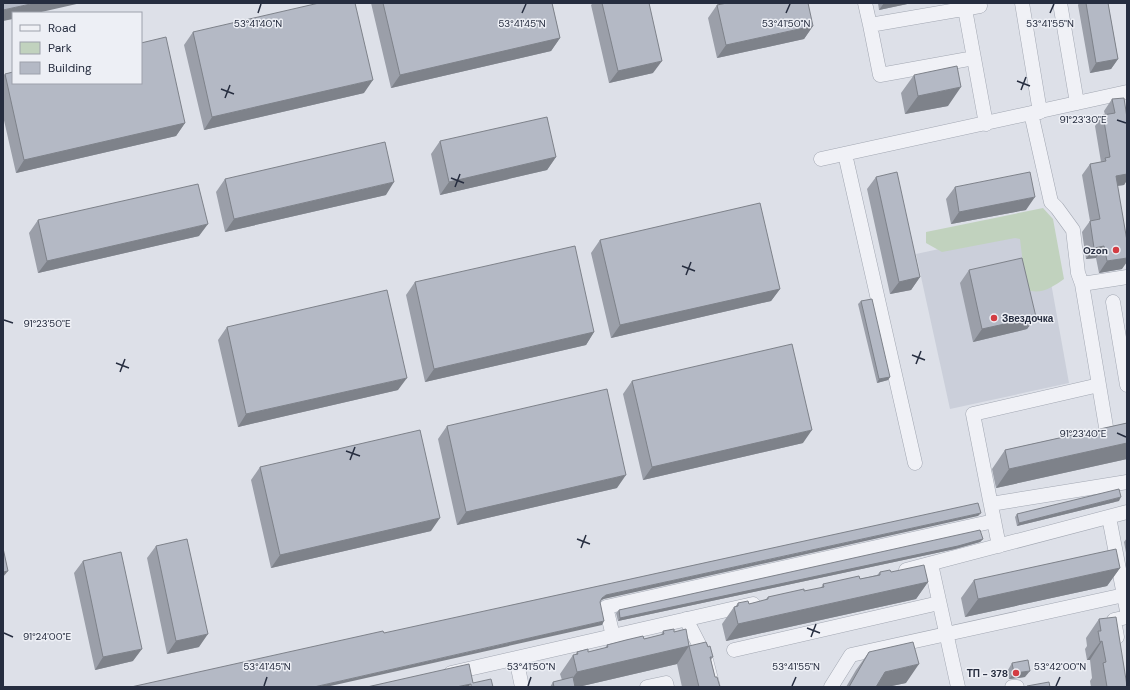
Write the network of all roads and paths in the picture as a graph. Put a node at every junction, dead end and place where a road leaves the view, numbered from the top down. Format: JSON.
{"nodes":[{"id":1,"x":865,"y":3,"type":"edge"},
{"id":2,"x":979,"y":3,"type":"edge"},
{"id":3,"x":1022,"y":3,"type":"edge"},
{"id":4,"x":1060,"y":3,"type":"edge"},
{"id":5,"x":965,"y":9,"type":"junction"},
{"id":6,"x":870,"y":25,"type":"junction"},
{"id":7,"x":974,"y":58,"type":"junction"},
{"id":8,"x":1127,"y":92,"type":"edge"},
{"id":9,"x":1077,"y":103,"type":"junction"},
{"id":10,"x":1036,"y":112,"type":"junction"},
{"id":11,"x":986,"y":124,"type":"junction"},
{"id":12,"x":845,"y":154,"type":"junction"},
{"id":13,"x":821,"y":159,"type":"dead end"},
{"id":14,"x":1127,"y":277,"type":"edge"},
{"id":15,"x":1082,"y":284,"type":"junction"},
{"id":16,"x":1113,"y":302,"type":"dead end"},
{"id":17,"x":1099,"y":385,"type":"junction"},
{"id":18,"x":1127,"y":385,"type":"edge"},
{"id":19,"x":1092,"y":436,"type":"edge"},
{"id":20,"x":915,"y":463,"type":"dead end"},
{"id":21,"x":1127,"y":482,"type":"edge"},
{"id":22,"x":991,"y":504,"type":"junction"},
{"id":23,"x":1127,"y":512,"type":"edge"},
{"id":24,"x":1109,"y":517,"type":"junction"},
{"id":25,"x":994,"y":521,"type":"junction"},
{"id":26,"x":999,"y":546,"type":"junction"},
{"id":27,"x":931,"y":564,"type":"junction"},
{"id":28,"x":892,"y":573,"type":"edge"},
{"id":29,"x":1124,"y":595,"type":"junction"},
{"id":30,"x":762,"y":602,"type":"edge"},
{"id":31,"x":940,"y":604,"type":"junction"},
{"id":32,"x":1127,"y":611,"type":"edge"},
{"id":33,"x":1127,"y":617,"type":"edge"},
{"id":34,"x":686,"y":619,"type":"junction"},
{"id":35,"x":946,"y":633,"type":"junction"},
{"id":36,"x":613,"y":636,"type":"junction"},
{"id":37,"x":734,"y":650,"type":"dead end"},
{"id":38,"x":1119,"y":650,"type":"edge"},
{"id":39,"x":516,"y":658,"type":"junction"},
{"id":40,"x":435,"y":677,"type":"edge"},
{"id":41,"x":522,"y":687,"type":"edge"},
{"id":42,"x":647,"y":687,"type":"edge"},
{"id":43,"x":667,"y":687,"type":"edge"},
{"id":44,"x":713,"y":687,"type":"edge"},
{"id":45,"x":831,"y":687,"type":"edge"},
{"id":46,"x":958,"y":687,"type":"edge"},
{"id":47,"x":1012,"y":687,"type":"edge"},
{"id":48,"x":1017,"y":687,"type":"edge"}],
"edges":[{"from":1,"to":6,"type":"street"},
{"from":2,"to":5,"type":"street"},
{"from":3,"to":10,"type":"street"},
{"from":4,"to":9,"type":"street"},
{"from":5,"to":6,"type":"street"},
{"from":5,"to":7,"type":"street"},
{"from":6,"to":7,"type":"street"},
{"from":7,"to":11,"type":"street"},
{"from":8,"to":9,"type":"street"},
{"from":9,"to":10,"type":"street"},
{"from":10,"to":11,"type":"street"},
{"from":10,"to":15,"type":"street"},
{"from":11,"to":12,"type":"street"},
{"from":12,"to":13,"type":"street"},
{"from":12,"to":20,"type":"street"},
{"from":14,"to":15,"type":"street"},
{"from":15,"to":17,"type":"street"},
{"from":16,"to":18,"type":"street"},
{"from":17,"to":19,"type":"street"},
{"from":17,"to":22,"type":"street"},
{"from":21,"to":22,"type":"street"},
{"from":22,"to":25,"type":"street"},
{"from":23,"to":24,"type":"street"},
{"from":24,"to":26,"type":"street"},
{"from":24,"to":29,"type":"street"},
{"from":25,"to":26,"type":"street"},
{"from":25,"to":36,"type":"street"},
{"from":26,"to":27,"type":"street"},
{"from":27,"to":28,"type":"street"},
{"from":27,"to":31,"type":"street"},
{"from":29,"to":32,"type":"street"},
{"from":29,"to":35,"type":"street"},
{"from":30,"to":34,"type":"street"},
{"from":31,"to":35,"type":"street"},
{"from":31,"to":37,"type":"street"},
{"from":33,"to":38,"type":"street"},
{"from":34,"to":36,"type":"street"},
{"from":34,"to":44,"type":"street"},
{"from":35,"to":45,"type":"street"},
{"from":35,"to":46,"type":"street"},
{"from":36,"to":39,"type":"street"},
{"from":39,"to":40,"type":"street"},
{"from":39,"to":41,"type":"street"},
{"from":42,"to":43,"type":"street"},
{"from":47,"to":48,"type":"street"}]}
